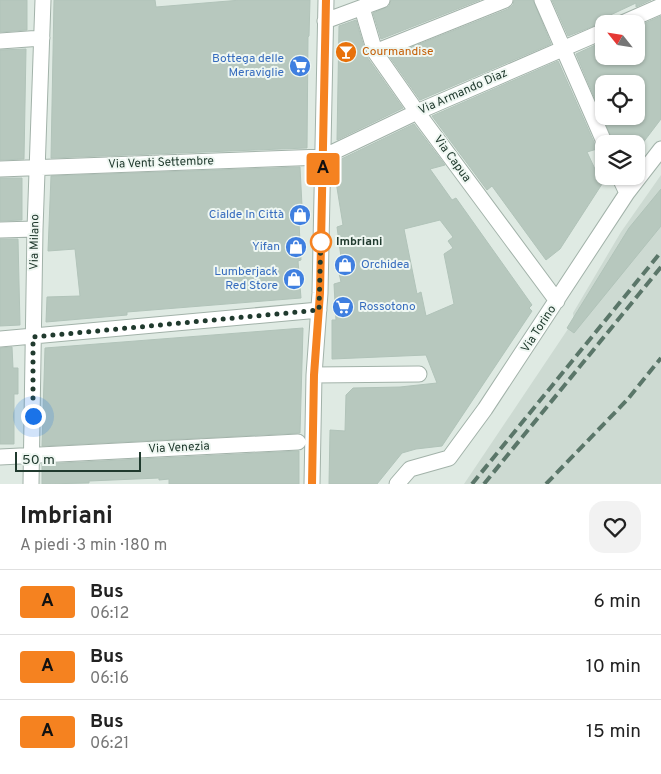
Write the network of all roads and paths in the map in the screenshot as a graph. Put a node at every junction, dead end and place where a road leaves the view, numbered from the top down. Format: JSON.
{"nodes":[{"id":1,"x":43,"y":0,"type":"edge"},
{"id":2,"x":326,"y":0,"type":"edge"},
{"id":3,"x":382,"y":0,"type":"edge"},
{"id":4,"x":505,"y":0,"type":"edge"},
{"id":5,"x":542,"y":0,"type":"edge"},
{"id":6,"x":661,"y":6,"type":"edge"},
{"id":7,"x":362,"y":8,"type":"junction"},
{"id":8,"x":640,"y":15,"type":"edge"},
{"id":9,"x":325,"y":21,"type":"junction"},
{"id":10,"x":595,"y":34,"type":"edge"},
{"id":11,"x":42,"y":38,"type":"junction"},
{"id":12,"x":0,"y":41,"type":"edge"},
{"id":13,"x":562,"y":48,"type":"junction"},
{"id":14,"x":375,"y":52,"type":"junction"},
{"id":15,"x":417,"y":112,"type":"junction"},
{"id":16,"x":601,"y":135,"type":"edge"},
{"id":17,"x":661,"y":149,"type":"edge"},
{"id":18,"x":323,"y":157,"type":"junction"},
{"id":19,"x":37,"y":168,"type":"junction"},
{"id":20,"x":0,"y":169,"type":"edge"},
{"id":21,"x":623,"y":185,"type":"edge"},
{"id":22,"x":627,"y":193,"type":"junction"},
{"id":23,"x":35,"y":229,"type":"junction"},
{"id":24,"x":0,"y":230,"type":"edge"},
{"id":25,"x":557,"y":301,"type":"junction"},
{"id":26,"x":319,"y":310,"type":"junction"},
{"id":27,"x":33,"y":337,"type":"junction"},
{"id":28,"x":0,"y":339,"type":"edge"},
{"id":29,"x":419,"y":374,"type":"dead end"},
{"id":30,"x":314,"y":375,"type":"junction"},
{"id":31,"x":298,"y":442,"type":"dead end"},
{"id":32,"x":33,"y":455,"type":"junction"},
{"id":33,"x":0,"y":457,"type":"edge"},
{"id":34,"x":32,"y":484,"type":"edge"},
{"id":35,"x":312,"y":484,"type":"edge"},
{"id":36,"x":397,"y":484,"type":"edge"}],
"edges":[{"from":1,"to":11,"type":"street","name":"Via Milano"},
{"from":2,"to":9,"type":"street"},
{"from":3,"to":7,"type":"street"},
{"from":4,"to":14,"type":"street"},
{"from":5,"to":13,"type":"street"},
{"from":6,"to":8,"type":"street"},
{"from":7,"to":9,"type":"street"},
{"from":7,"to":14,"type":"street","name":"Via Capua"},
{"from":9,"to":18,"type":"street"},
{"from":10,"to":13,"type":"street","name":"Via Armando Diaz"},
{"from":11,"to":12,"type":"street"},
{"from":11,"to":19,"type":"street","name":"Via Milano"},
{"from":13,"to":15,"type":"street","name":"Via Armando Diaz"},
{"from":13,"to":16,"type":"street"},
{"from":14,"to":15,"type":"street","name":"Via Capua"},
{"from":15,"to":18,"type":"street","name":"Via Armando Diaz"},
{"from":15,"to":25,"type":"street","name":"Via Capua"},
{"from":17,"to":22,"type":"street","name":"Via Torino"},
{"from":18,"to":19,"type":"street","name":"Via Venti Settembre"},
{"from":18,"to":26,"type":"street"},
{"from":19,"to":20,"type":"street","name":"Via Venti Settembre"},
{"from":19,"to":23,"type":"street","name":"Via Milano"},
{"from":21,"to":22,"type":"street"},
{"from":22,"to":25,"type":"street","name":"Via Torino"},
{"from":23,"to":24,"type":"street"},
{"from":23,"to":27,"type":"street","name":"Via Milano"},
{"from":25,"to":36,"type":"street","name":"Via Torino"},
{"from":26,"to":27,"type":"street"},
{"from":26,"to":30,"type":"street"},
{"from":27,"to":28,"type":"street"},
{"from":27,"to":32,"type":"street","name":"Via Milano"},
{"from":29,"to":30,"type":"street"},
{"from":30,"to":35,"type":"street"},
{"from":31,"to":32,"type":"street","name":"Via Venezia"},
{"from":32,"to":33,"type":"street","name":"Via Venezia"},
{"from":32,"to":34,"type":"street","name":"Via Milano"}]}
